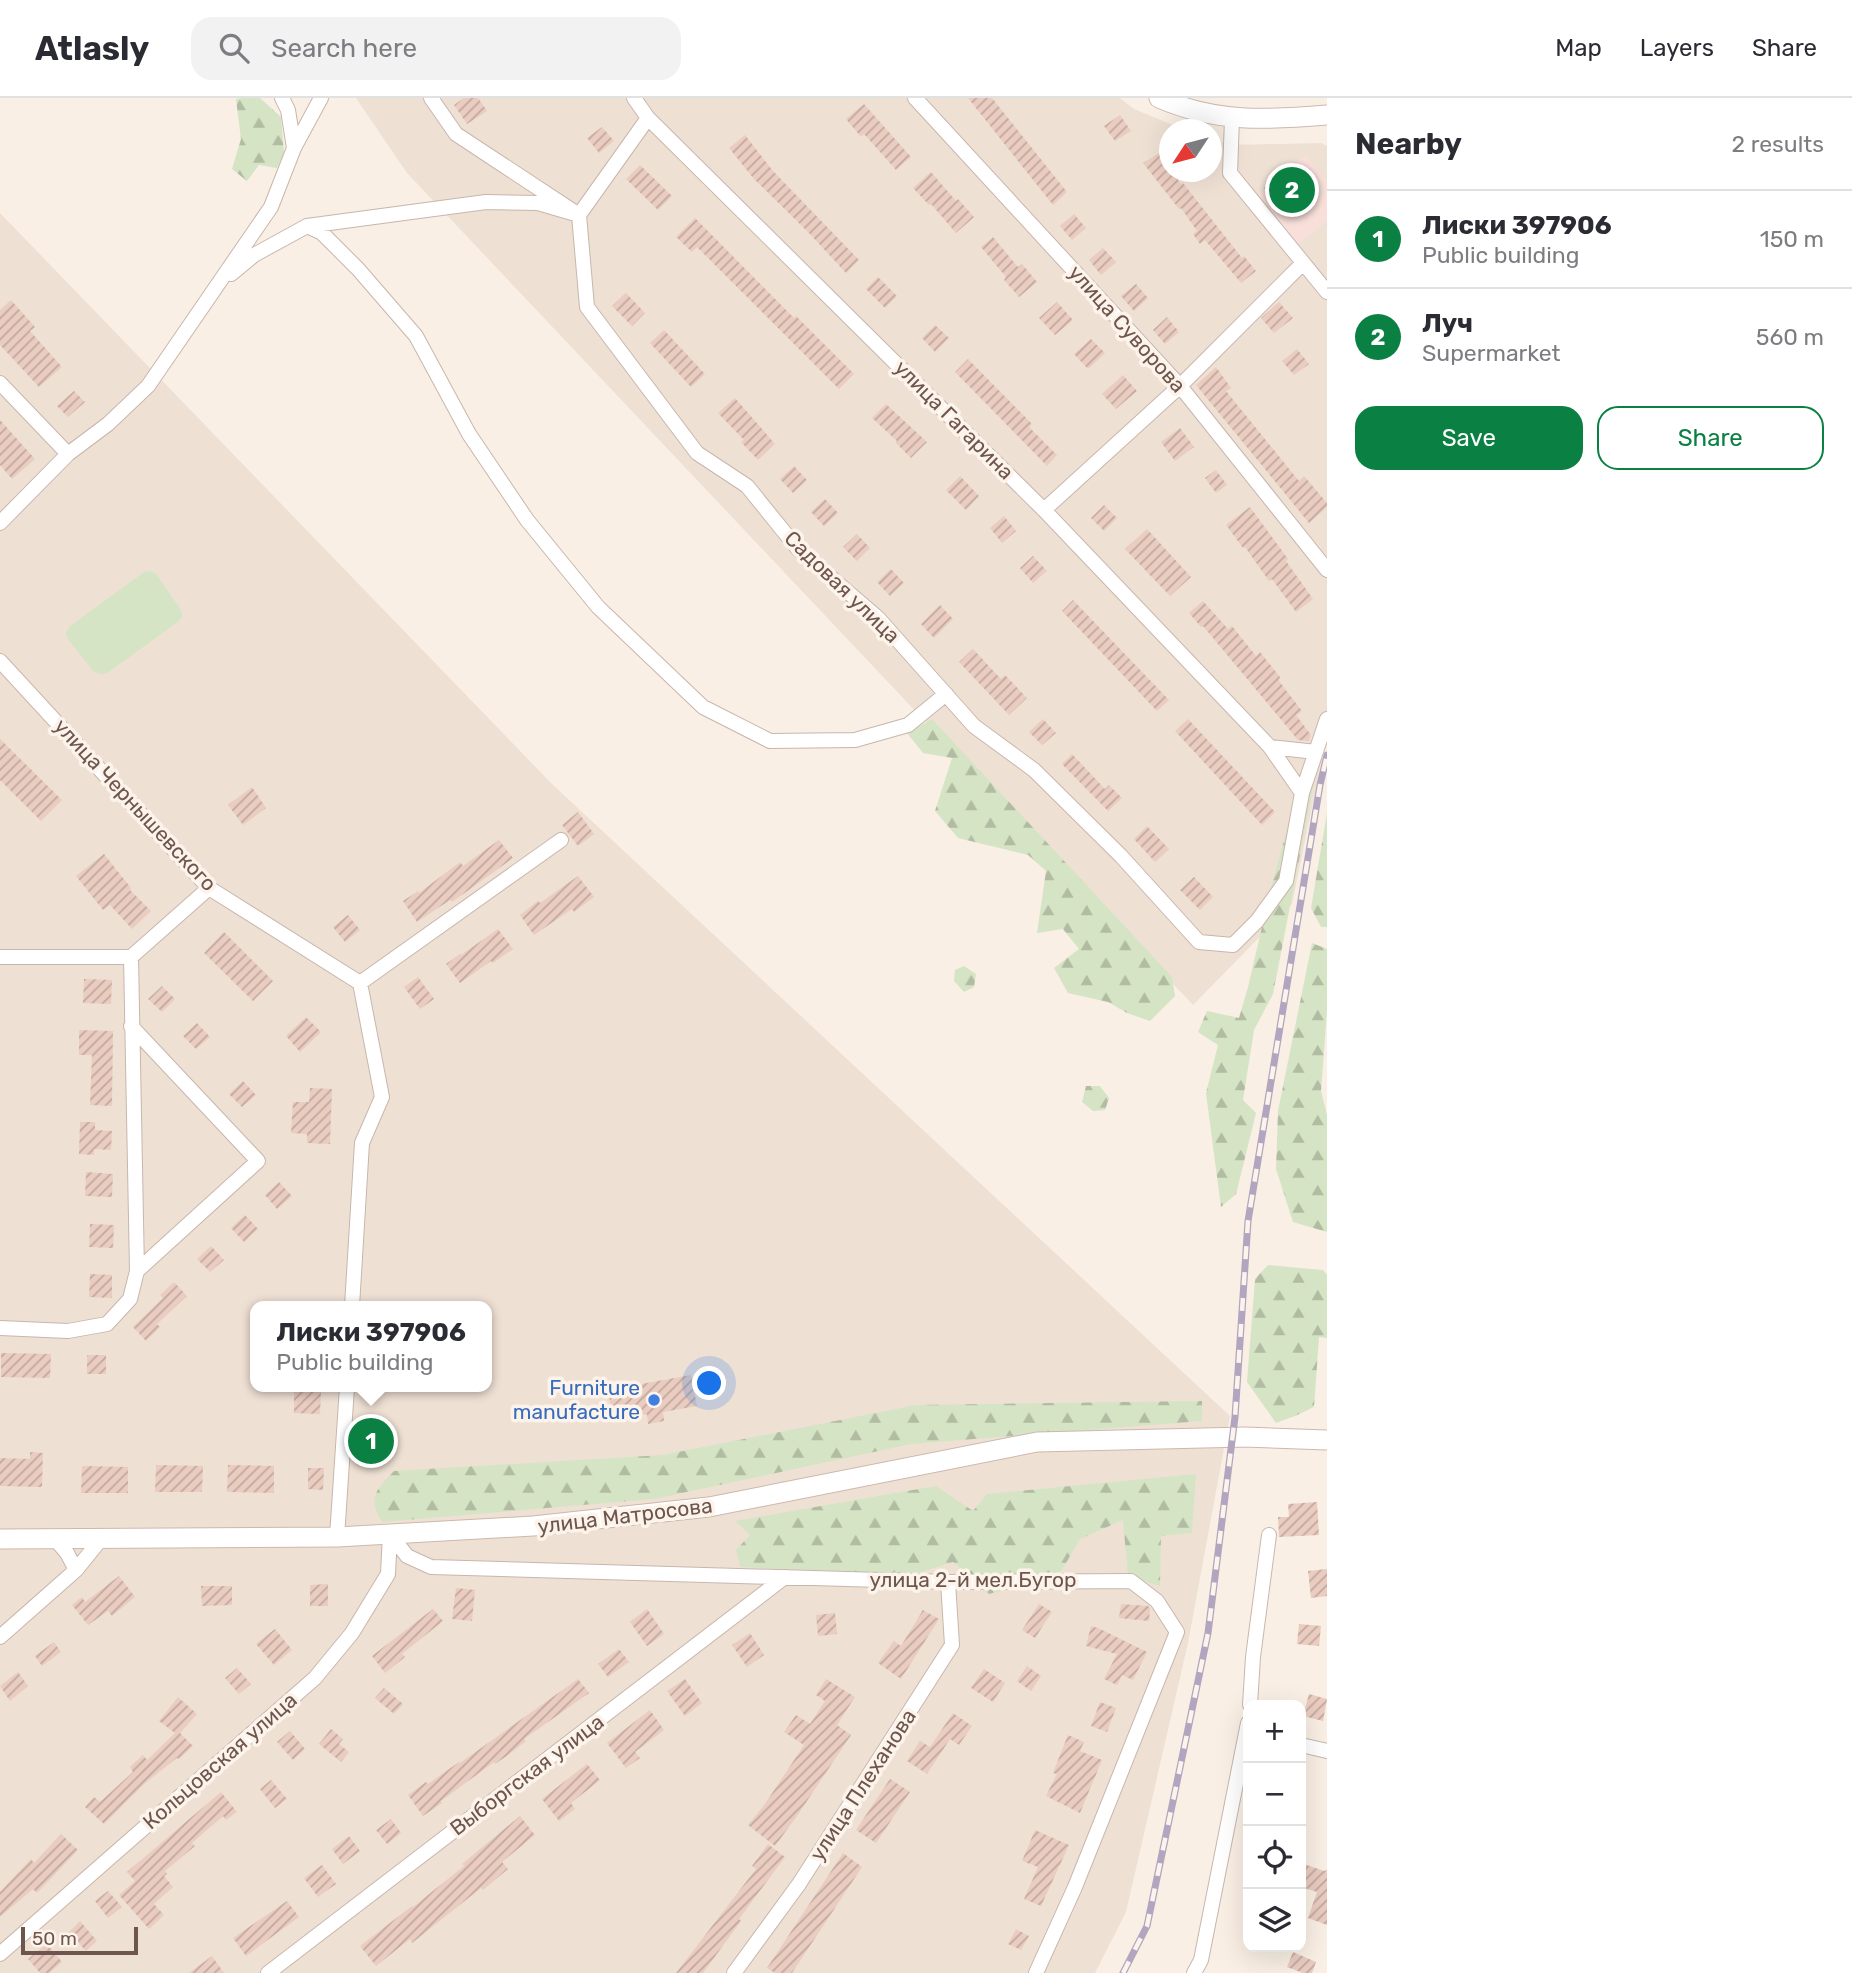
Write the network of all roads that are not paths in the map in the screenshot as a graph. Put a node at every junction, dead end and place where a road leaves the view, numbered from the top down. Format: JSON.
{"nodes":[{"id":1,"x":282,"y":98,"type":"edge"},
{"id":2,"x":321,"y":98,"type":"edge"},
{"id":3,"x":431,"y":98,"type":"edge"},
{"id":4,"x":634,"y":98,"type":"edge"},
{"id":5,"x":915,"y":98,"type":"edge"},
{"id":6,"x":1159,"y":98,"type":"edge"},
{"id":7,"x":1327,"y":115,"type":"edge"},
{"id":8,"x":648,"y":118,"type":"junction"},
{"id":9,"x":1232,"y":118,"type":"junction"},
{"id":10,"x":294,"y":148,"type":"junction"},
{"id":11,"x":579,"y":215,"type":"junction"},
{"id":12,"x":307,"y":226,"type":"junction"},
{"id":13,"x":1303,"y":263,"type":"junction"},
{"id":14,"x":219,"y":283,"type":"junction"},
{"id":15,"x":1327,"y":292,"type":"edge"},
{"id":16,"x":0,"y":383,"type":"edge"},
{"id":17,"x":1180,"y":386,"type":"junction"},
{"id":18,"x":68,"y":454,"type":"junction"},
{"id":19,"x":1044,"y":510,"type":"junction"},
{"id":20,"x":0,"y":523,"type":"edge"},
{"id":21,"x":1327,"y":570,"type":"edge"},
{"id":22,"x":0,"y":661,"type":"edge"},
{"id":23,"x":946,"y":694,"type":"junction"},
{"id":24,"x":1327,"y":719,"type":"edge"},
{"id":25,"x":1270,"y":747,"type":"junction"},
{"id":26,"x":1316,"y":752,"type":"junction"},
{"id":27,"x":1302,"y":793,"type":"junction"},
{"id":28,"x":561,"y":840,"type":"dead end"},
{"id":29,"x":209,"y":888,"type":"junction"},
{"id":30,"x":0,"y":957,"type":"edge"},
{"id":31,"x":131,"y":957,"type":"junction"},
{"id":32,"x":360,"y":983,"type":"junction"},
{"id":33,"x":131,"y":1026,"type":"junction"},
{"id":34,"x":137,"y":1271,"type":"junction"},
{"id":35,"x":352,"y":1301,"type":"edge"},
{"id":36,"x":0,"y":1328,"type":"edge"},
{"id":37,"x":346,"y":1392,"type":"edge"},
{"id":38,"x":1327,"y":1440,"type":"edge"},
{"id":39,"x":390,"y":1534,"type":"junction"},
{"id":40,"x":1269,"y":1535,"type":"dead end"},
{"id":41,"x":337,"y":1536,"type":"junction"},
{"id":42,"x":0,"y":1539,"type":"edge"},
{"id":43,"x":55,"y":1539,"type":"junction"},
{"id":44,"x":101,"y":1539,"type":"junction"},
{"id":45,"x":76,"y":1570,"type":"junction"},
{"id":46,"x":785,"y":1577,"type":"junction"},
{"id":47,"x":948,"y":1583,"type":"junction"},
{"id":48,"x":0,"y":1637,"type":"edge"},
{"id":49,"x":1250,"y":1700,"type":"edge"},
{"id":50,"x":1306,"y":1746,"type":"edge"},
{"id":51,"x":1327,"y":1751,"type":"edge"},
{"id":52,"x":1243,"y":1756,"type":"edge"},
{"id":53,"x":0,"y":1954,"type":"edge"},
{"id":54,"x":268,"y":1973,"type":"edge"},
{"id":55,"x":734,"y":1973,"type":"edge"},
{"id":56,"x":1036,"y":1973,"type":"edge"},
{"id":57,"x":1194,"y":1973,"type":"edge"}],
"edges":[{"from":1,"to":10,"type":"street"},
{"from":2,"to":10,"type":"street"},
{"from":3,"to":11,"type":"street"},
{"from":4,"to":8,"type":"street","name":"улица Гагарина"},
{"from":5,"to":17,"type":"street","name":"улица Суворова"},
{"from":6,"to":9,"type":"main road"},
{"from":7,"to":9,"type":"main road"},
{"from":8,"to":11,"type":"street"},
{"from":8,"to":19,"type":"street","name":"улица Гагарина"},
{"from":9,"to":13,"type":"street"},
{"from":10,"to":14,"type":"street"},
{"from":11,"to":12,"type":"street"},
{"from":11,"to":23,"type":"street","name":"Садовая улица"},
{"from":12,"to":14,"type":"street"},
{"from":12,"to":23,"type":"street"},
{"from":13,"to":15,"type":"street"},
{"from":13,"to":17,"type":"street"},
{"from":14,"to":18,"type":"street"},
{"from":16,"to":18,"type":"street"},
{"from":17,"to":19,"type":"street"},
{"from":17,"to":21,"type":"street","name":"улица Суворова"},
{"from":18,"to":20,"type":"street"},
{"from":19,"to":25,"type":"street","name":"улица Гагарина"},
{"from":22,"to":29,"type":"street","name":"улица Чернышевского"},
{"from":23,"to":27,"type":"street","name":"Садовая улица"},
{"from":24,"to":26,"type":"street"},
{"from":25,"to":26,"type":"street"},
{"from":25,"to":27,"type":"street","name":"улица Гагарина"},
{"from":26,"to":27,"type":"street"},
{"from":28,"to":32,"type":"street"},
{"from":29,"to":31,"type":"street"},
{"from":29,"to":32,"type":"street","name":"улица Чернышевского"},
{"from":30,"to":31,"type":"street"},
{"from":31,"to":33,"type":"street"},
{"from":32,"to":35,"type":"street"},
{"from":33,"to":34,"type":"street"},
{"from":33,"to":34,"type":"street"},
{"from":34,"to":36,"type":"street"},
{"from":37,"to":41,"type":"street"},
{"from":38,"to":39,"type":"main road","name":"улица Матросова"},
{"from":39,"to":41,"type":"main road","name":"улица Матросова"},
{"from":39,"to":46,"type":"street","name":"улица 2-й мел.Бугор"},
{"from":39,"to":53,"type":"street","name":"Кольцовская улица"},
{"from":40,"to":49,"type":"street"},
{"from":41,"to":44,"type":"main road","name":"улица Матросова"},
{"from":42,"to":43,"type":"main road","name":"улица Матросова"},
{"from":43,"to":44,"type":"main road","name":"улица Матросова"},
{"from":43,"to":45,"type":"street"},
{"from":44,"to":45,"type":"street"},
{"from":45,"to":48,"type":"street"},
{"from":46,"to":47,"type":"street","name":"улица 2-й мел.Бугор"},
{"from":46,"to":54,"type":"street","name":"Выборгская улица"},
{"from":47,"to":55,"type":"street","name":"улица Плеханова"},
{"from":47,"to":56,"type":"street","name":"улица 2-й мел.Бугор"},
{"from":50,"to":51,"type":"street"},
{"from":52,"to":57,"type":"street"}]}
